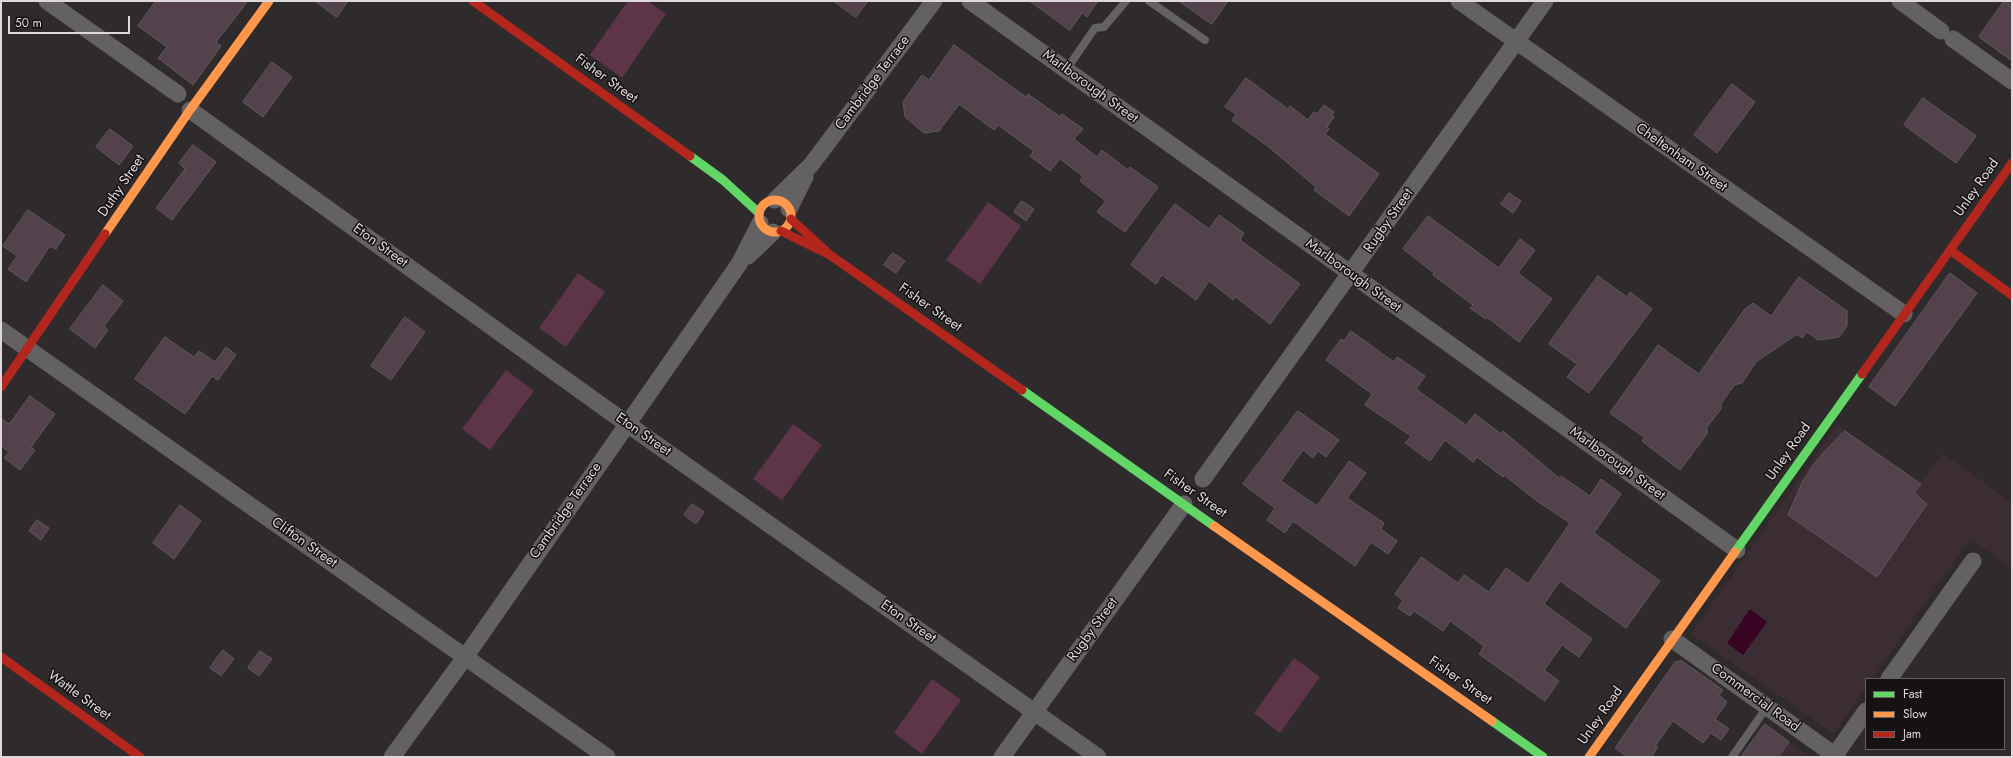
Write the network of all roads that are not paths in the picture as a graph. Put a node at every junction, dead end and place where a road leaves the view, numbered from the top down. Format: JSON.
{"nodes":[{"id":1,"x":47,"y":1,"type":"edge"},
{"id":2,"x":268,"y":1,"type":"edge"},
{"id":3,"x":473,"y":1,"type":"edge"},
{"id":4,"x":934,"y":1,"type":"edge"},
{"id":5,"x":970,"y":1,"type":"edge"},
{"id":6,"x":1126,"y":1,"type":"edge"},
{"id":7,"x":1149,"y":1,"type":"edge"},
{"id":8,"x":1459,"y":1,"type":"edge"},
{"id":9,"x":1545,"y":1,"type":"edge"},
{"id":10,"x":1900,"y":1,"type":"edge"},
{"id":11,"x":1205,"y":40,"type":"dead end"},
{"id":12,"x":1516,"y":42,"type":"junction"},
{"id":13,"x":1066,"y":70,"type":"junction"},
{"id":14,"x":2012,"y":81,"type":"edge"},
{"id":15,"x":178,"y":94,"type":"dead end"},
{"id":16,"x":190,"y":110,"type":"junction"},
{"id":17,"x":2012,"y":163,"type":"edge"},
{"id":18,"x":723,"y":180,"type":"junction"},
{"id":19,"x":781,"y":208,"type":"junction"},
{"id":20,"x":768,"y":225,"type":"junction"},
{"id":21,"x":1950,"y":250,"type":"junction"},
{"id":22,"x":830,"y":255,"type":"junction"},
{"id":23,"x":1351,"y":274,"type":"junction"},
{"id":24,"x":2012,"y":295,"type":"edge"},
{"id":25,"x":1904,"y":314,"type":"junction"},
{"id":26,"x":1,"y":330,"type":"edge"},
{"id":27,"x":28,"y":349,"type":"junction"},
{"id":28,"x":1,"y":387,"type":"edge"},
{"id":29,"x":627,"y":423,"type":"junction"},
{"id":30,"x":1204,"y":479,"type":"dead end"},
{"id":31,"x":1184,"y":504,"type":"junction"},
{"id":32,"x":1737,"y":550,"type":"junction"},
{"id":33,"x":1973,"y":561,"type":"dead end"},
{"id":34,"x":1672,"y":639,"type":"junction"},
{"id":35,"x":466,"y":656,"type":"junction"},
{"id":36,"x":1,"y":657,"type":"edge"},
{"id":37,"x":1890,"y":678,"type":"edge"},
{"id":38,"x":1767,"y":707,"type":"junction"},
{"id":39,"x":1034,"y":711,"type":"junction"},
{"id":40,"x":1865,"y":712,"type":"edge"},
{"id":41,"x":1836,"y":756,"type":"edge"},
{"id":42,"x":140,"y":757,"type":"edge"},
{"id":43,"x":392,"y":757,"type":"edge"},
{"id":44,"x":607,"y":757,"type":"edge"},
{"id":45,"x":1002,"y":757,"type":"edge"},
{"id":46,"x":1098,"y":757,"type":"edge"},
{"id":47,"x":1543,"y":757,"type":"edge"},
{"id":48,"x":1590,"y":757,"type":"edge"},
{"id":49,"x":1732,"y":757,"type":"edge"}],
"edges":[{"from":1,"to":15,"type":"street"},
{"from":2,"to":16,"type":"street","name":"Duthy Street"},
{"from":3,"to":18,"type":"street","name":"Fisher Street"},
{"from":4,"to":19,"type":"street","name":"Cambridge Terrace"},
{"from":5,"to":13,"type":"street","name":"Marlborough Street"},
{"from":6,"to":13,"type":"lane"},
{"from":7,"to":11,"type":"lane"},
{"from":8,"to":12,"type":"street","name":"Cheltenham Street"},
{"from":9,"to":12,"type":"street","name":"Rugby Street"},
{"from":10,"to":14,"type":"street"},
{"from":12,"to":23,"type":"street","name":"Rugby Street"},
{"from":12,"to":25,"type":"street","name":"Cheltenham Street"},
{"from":13,"to":23,"type":"street","name":"Marlborough Street"},
{"from":16,"to":27,"type":"street","name":"Duthy Street"},
{"from":16,"to":29,"type":"street","name":"Eton Street"},
{"from":17,"to":21,"type":"street","name":"Unley Road"},
{"from":18,"to":19,"type":"street","name":"Fisher Street"},
{"from":18,"to":20,"type":"street","name":"Fisher Street"},
{"from":19,"to":20,"type":"street"},
{"from":19,"to":20,"type":"street"},
{"from":19,"to":22,"type":"street","name":"Fisher Street"},
{"from":20,"to":22,"type":"street","name":"Fisher Street"},
{"from":20,"to":29,"type":"street","name":"Cambridge Terrace"},
{"from":21,"to":24,"type":"street"},
{"from":21,"to":25,"type":"street","name":"Unley Road"},
{"from":22,"to":31,"type":"street","name":"Fisher Street"},
{"from":23,"to":30,"type":"street","name":"Rugby Street"},
{"from":23,"to":32,"type":"street","name":"Marlborough Street"},
{"from":25,"to":32,"type":"street","name":"Unley Road"},
{"from":26,"to":27,"type":"street","name":"Clifton Street"},
{"from":27,"to":28,"type":"street","name":"Duthy Street"},
{"from":27,"to":35,"type":"street","name":"Clifton Street"},
{"from":29,"to":35,"type":"street","name":"Cambridge Terrace"},
{"from":29,"to":39,"type":"street","name":"Eton Street"},
{"from":31,"to":39,"type":"street","name":"Rugby Street"},
{"from":31,"to":47,"type":"street","name":"Fisher Street"},
{"from":32,"to":34,"type":"street","name":"Unley Road"},
{"from":33,"to":37,"type":"street"},
{"from":34,"to":38,"type":"street","name":"Commercial Road"},
{"from":34,"to":48,"type":"street","name":"Unley Road"},
{"from":35,"to":43,"type":"street","name":"Cambridge Terrace"},
{"from":35,"to":44,"type":"street","name":"Clifton Street"},
{"from":36,"to":42,"type":"street","name":"Wattle Street"},
{"from":38,"to":41,"type":"street","name":"Commercial Road"},
{"from":38,"to":49,"type":"lane"},
{"from":39,"to":45,"type":"street","name":"Rugby Street"},
{"from":39,"to":46,"type":"street","name":"Eton Street"},
{"from":40,"to":41,"type":"street"}]}
